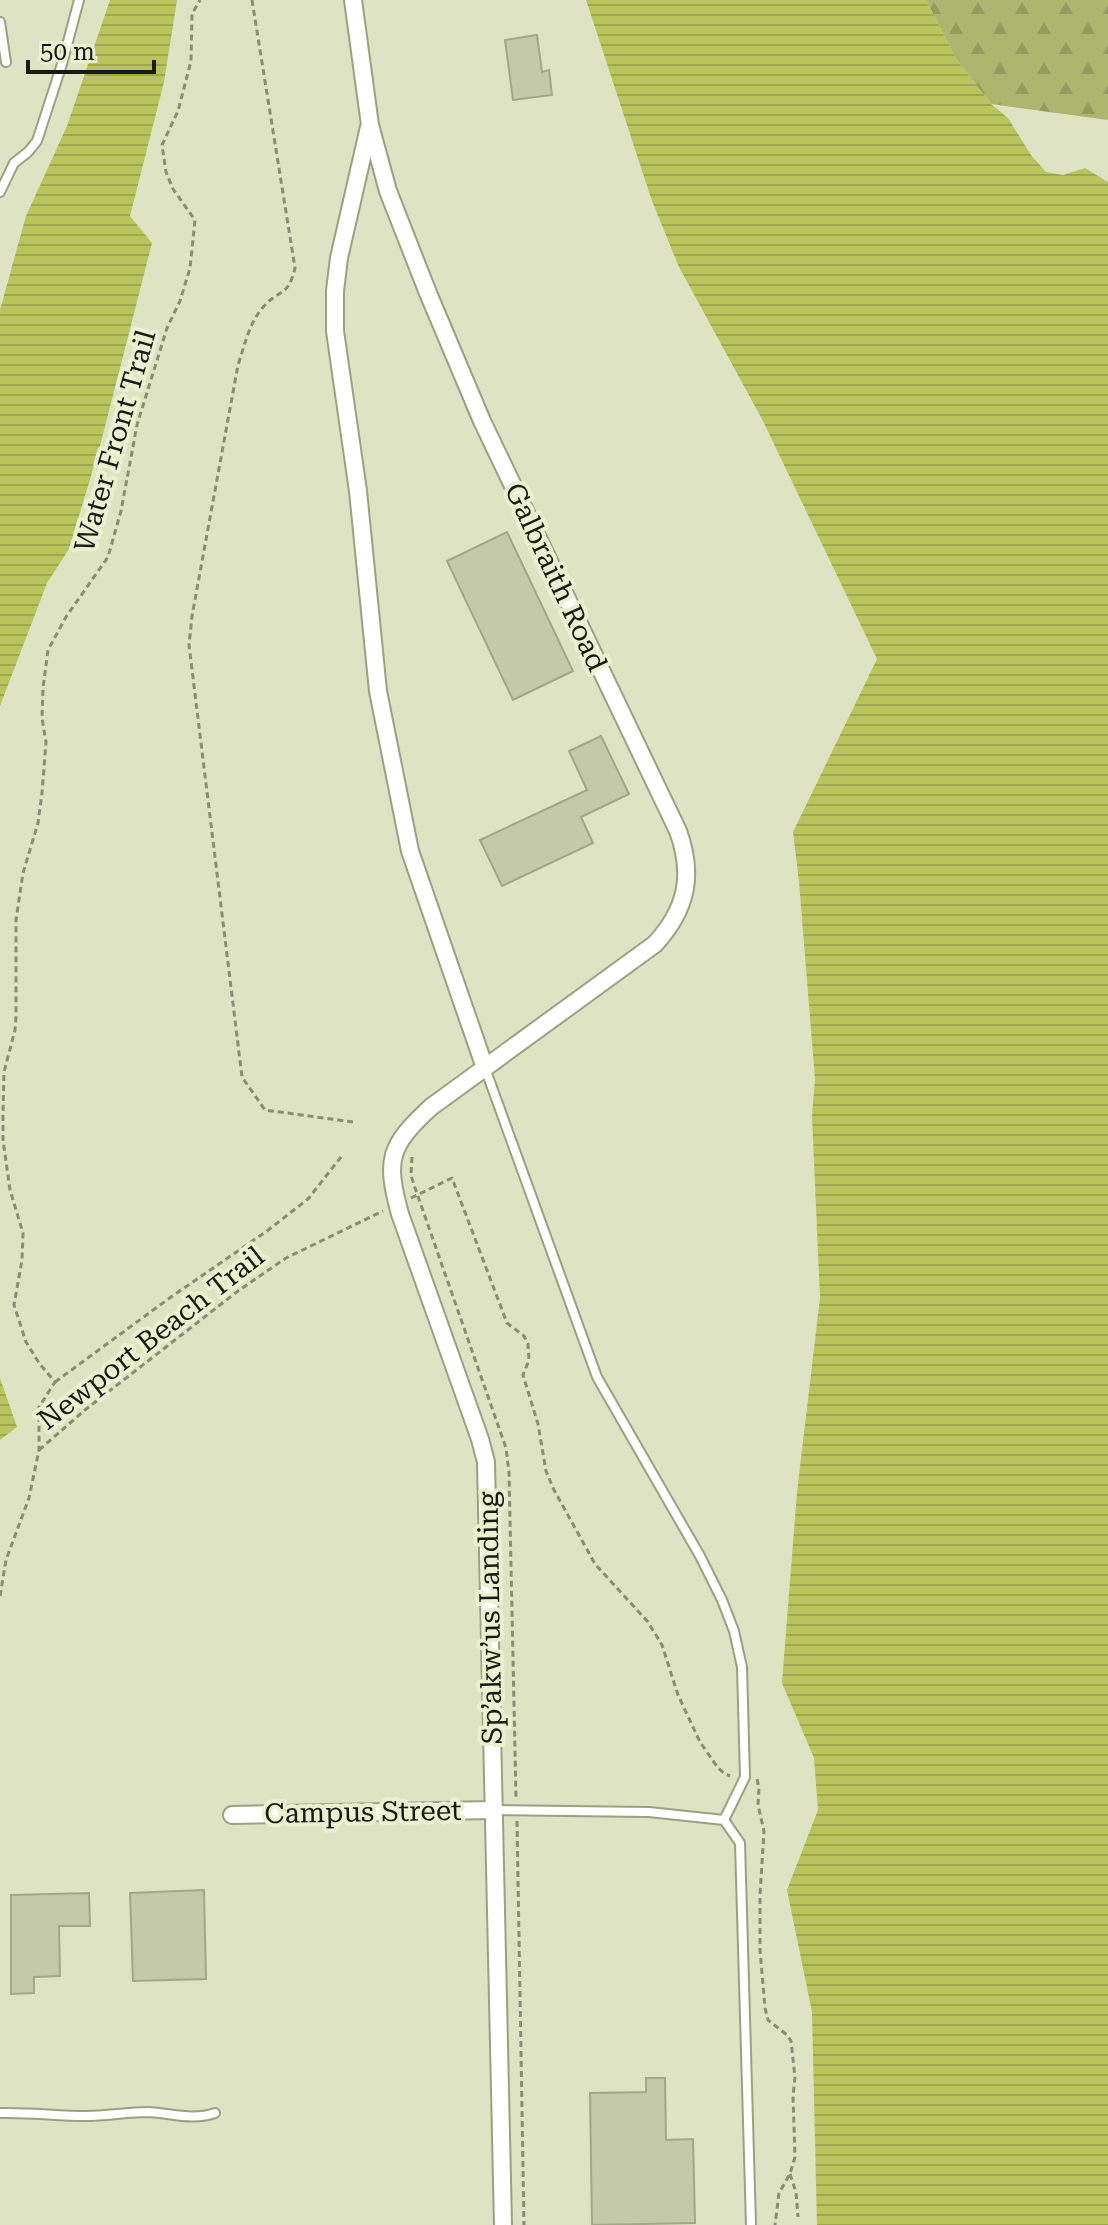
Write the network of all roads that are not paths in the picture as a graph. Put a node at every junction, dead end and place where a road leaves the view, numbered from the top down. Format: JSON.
{"nodes":[{"id":1,"x":79,"y":0,"type":"edge"},
{"id":2,"x":353,"y":0,"type":"edge"},
{"id":3,"x":0,"y":22,"type":"edge"},
{"id":4,"x":6,"y":62,"type":"dead end"},
{"id":5,"x":370,"y":125,"type":"junction"},
{"id":6,"x":0,"y":192,"type":"edge"},
{"id":7,"x":485,"y":1068,"type":"junction"},
{"id":8,"x":493,"y":1810,"type":"junction"},
{"id":9,"x":232,"y":1815,"type":"dead end"},
{"id":10,"x":724,"y":1820,"type":"junction"},
{"id":11,"x":0,"y":2113,"type":"edge"},
{"id":12,"x":215,"y":2113,"type":"dead end"},
{"id":13,"x":503,"y":2225,"type":"edge"},
{"id":14,"x":751,"y":2225,"type":"edge"}],
"edges":[{"from":1,"to":6,"type":"lane"},
{"from":2,"to":5,"type":"street","name":"Galbraith Road"},
{"from":3,"to":4,"type":"lane"},
{"from":5,"to":7,"type":"street"},
{"from":5,"to":7,"type":"street","name":"Galbraith Road"},
{"from":7,"to":8,"type":"street","name":"Sp’akw’us Landing"},
{"from":7,"to":10,"type":"lane"},
{"from":8,"to":9,"type":"street","name":"Campus Street"},
{"from":8,"to":10,"type":"lane"},
{"from":8,"to":13,"type":"street","name":"Sp’akw’us Landing"},
{"from":10,"to":14,"type":"lane"},
{"from":11,"to":12,"type":"lane"}]}
